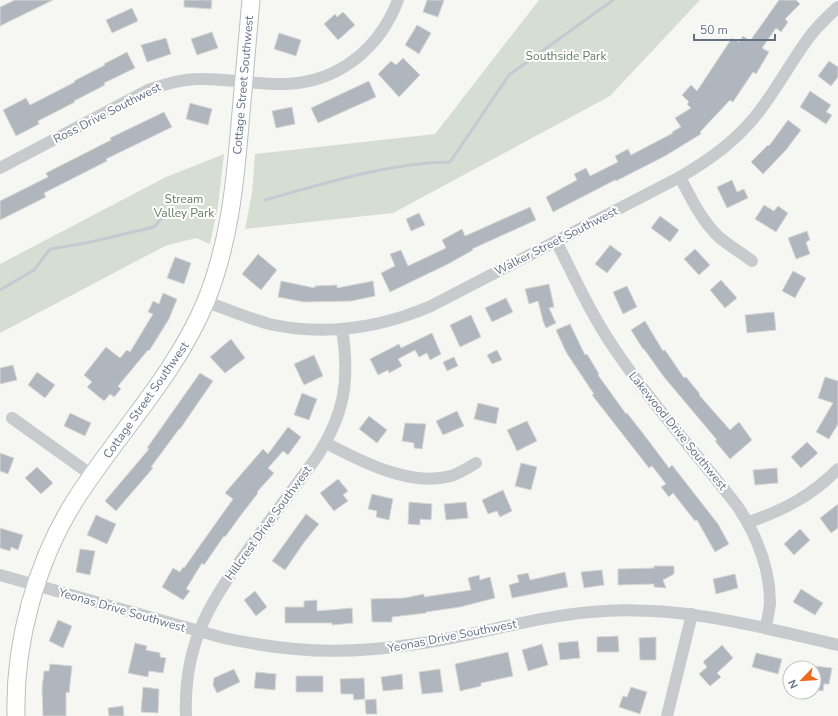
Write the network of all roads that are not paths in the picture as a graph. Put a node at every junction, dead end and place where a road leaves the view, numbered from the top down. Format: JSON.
{"nodes":[{"id":1,"x":251,"y":0,"type":"edge"},
{"id":2,"x":398,"y":0,"type":"edge"},
{"id":3,"x":838,"y":7,"type":"edge"},
{"id":4,"x":244,"y":81,"type":"junction"},
{"id":5,"x":0,"y":168,"type":"edge"},
{"id":6,"x":680,"y":177,"type":"junction"},
{"id":7,"x":556,"y":241,"type":"junction"},
{"id":8,"x":752,"y":261,"type":"dead end"},
{"id":9,"x":206,"y":302,"type":"junction"},
{"id":10,"x":342,"y":329,"type":"junction"},
{"id":11,"x":12,"y":418,"type":"dead end"},
{"id":12,"x":326,"y":443,"type":"junction"},
{"id":13,"x":476,"y":463,"type":"dead end"},
{"id":14,"x":838,"y":469,"type":"edge"},
{"id":15,"x":92,"y":476,"type":"junction"},
{"id":16,"x":749,"y":522,"type":"junction"},
{"id":17,"x":0,"y":575,"type":"edge"},
{"id":18,"x":36,"y":585,"type":"junction"},
{"id":19,"x":692,"y":614,"type":"junction"},
{"id":20,"x":766,"y":628,"type":"junction"},
{"id":21,"x":199,"y":631,"type":"junction"},
{"id":22,"x":838,"y":645,"type":"edge"},
{"id":23,"x":16,"y":716,"type":"edge"},
{"id":24,"x":186,"y":716,"type":"edge"},
{"id":25,"x":667,"y":716,"type":"edge"}],
"edges":[{"from":1,"to":4,"type":"street","name":"Cottage Street Southwest"},
{"from":2,"to":4,"type":"street","name":"Ross Drive Southwest"},
{"from":3,"to":6,"type":"street","name":"Walker Street Southwest"},
{"from":4,"to":5,"type":"street","name":"Ross Drive Southwest"},
{"from":4,"to":9,"type":"street","name":"Cottage Street Southwest"},
{"from":6,"to":7,"type":"street","name":"Walker Street Southwest"},
{"from":6,"to":8,"type":"street"},
{"from":7,"to":10,"type":"street","name":"Walker Street Southwest"},
{"from":7,"to":16,"type":"street","name":"Lakewood Drive Southwest"},
{"from":9,"to":10,"type":"street","name":"Walker Street Southwest"},
{"from":9,"to":15,"type":"street","name":"Cottage Street Southwest"},
{"from":10,"to":12,"type":"street","name":"Hillcrest Drive Southwest"},
{"from":11,"to":15,"type":"street"},
{"from":12,"to":13,"type":"street"},
{"from":12,"to":21,"type":"street","name":"Hillcrest Drive Southwest"},
{"from":14,"to":16,"type":"street"},
{"from":15,"to":18,"type":"street","name":"Cottage Street Southwest"},
{"from":16,"to":20,"type":"street","name":"Lakewood Drive Southwest"},
{"from":17,"to":18,"type":"street","name":"Yeonas Drive Southwest"},
{"from":18,"to":21,"type":"street","name":"Yeonas Drive Southwest"},
{"from":18,"to":23,"type":"street","name":"Cottage Street Southwest"},
{"from":19,"to":20,"type":"street","name":"Yeonas Drive Southwest"},
{"from":19,"to":21,"type":"street","name":"Yeonas Drive Southwest"},
{"from":19,"to":25,"type":"street"},
{"from":20,"to":22,"type":"street","name":"Yeonas Drive Southwest"},
{"from":21,"to":24,"type":"street","name":"Hillcrest Drive Southwest"}]}
